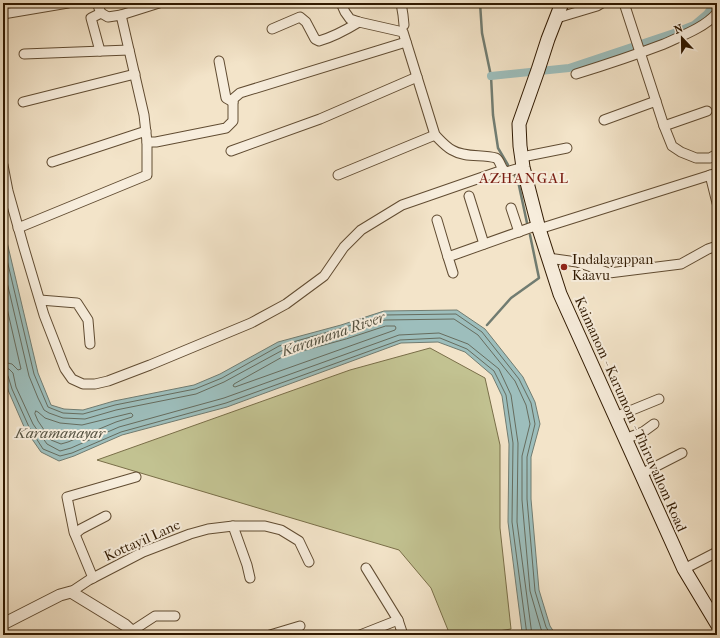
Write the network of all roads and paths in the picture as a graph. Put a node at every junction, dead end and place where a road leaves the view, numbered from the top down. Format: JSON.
{"nodes":[{"id":1,"x":68,"y":3,"type":"edge"},
{"id":2,"x":97,"y":3,"type":"edge"},
{"id":3,"x":159,"y":3,"type":"edge"},
{"id":4,"x":341,"y":3,"type":"edge"},
{"id":5,"x":401,"y":3,"type":"edge"},
{"id":6,"x":562,"y":3,"type":"edge"},
{"id":7,"x":602,"y":3,"type":"edge"},
{"id":8,"x":624,"y":3,"type":"edge"},
{"id":9,"x":101,"y":13,"type":"junction"},
{"id":10,"x":717,"y":13,"type":"edge"},
{"id":11,"x":3,"y":14,"type":"edge"},
{"id":12,"x":120,"y":15,"type":"junction"},
{"id":13,"x":557,"y":18,"type":"junction"},
{"id":14,"x":359,"y":22,"type":"junction"},
{"id":15,"x":404,"y":25,"type":"dead end"},
{"id":16,"x":272,"y":29,"type":"dead end"},
{"id":17,"x":406,"y":42,"type":"junction"},
{"id":18,"x":638,"y":48,"type":"junction"},
{"id":19,"x":129,"y":50,"type":"junction"},
{"id":20,"x":100,"y":51,"type":"junction"},
{"id":21,"x":24,"y":54,"type":"dead end"},
{"id":22,"x":219,"y":61,"type":"dead end"},
{"id":23,"x":135,"y":74,"type":"junction"},
{"id":24,"x":576,"y":74,"type":"dead end"},
{"id":25,"x":417,"y":77,"type":"junction"},
{"id":26,"x":656,"y":101,"type":"junction"},
{"id":27,"x":23,"y":102,"type":"dead end"},
{"id":28,"x":232,"y":102,"type":"junction"},
{"id":29,"x":707,"y":111,"type":"dead end"},
{"id":30,"x":604,"y":120,"type":"dead end"},
{"id":31,"x":664,"y":126,"type":"junction"},
{"id":32,"x":146,"y":131,"type":"junction"},
{"id":33,"x":435,"y":135,"type":"junction"},
{"id":34,"x":146,"y":142,"type":"junction"},
{"id":35,"x":567,"y":148,"type":"dead end"},
{"id":36,"x":230,"y":151,"type":"dead end"},
{"id":37,"x":717,"y":154,"type":"edge"},
{"id":38,"x":52,"y":162,"type":"dead end"},
{"id":39,"x":523,"y":162,"type":"junction"},
{"id":40,"x":3,"y":165,"type":"edge"},
{"id":41,"x":503,"y":170,"type":"junction"},
{"id":42,"x":713,"y":174,"type":"edge"},
{"id":43,"x":338,"y":175,"type":"dead end"},
{"id":44,"x":469,"y":196,"type":"dead end"},
{"id":45,"x":717,"y":203,"type":"edge"},
{"id":46,"x":511,"y":208,"type":"dead end"},
{"id":47,"x":437,"y":220,"type":"dead end"},
{"id":48,"x":539,"y":227,"type":"junction"},
{"id":49,"x":18,"y":228,"type":"junction"},
{"id":50,"x":519,"y":232,"type":"junction"},
{"id":51,"x":484,"y":244,"type":"junction"},
{"id":52,"x":717,"y":246,"type":"edge"},
{"id":53,"x":448,"y":257,"type":"junction"},
{"id":54,"x":548,"y":258,"type":"junction"},
{"id":55,"x":453,"y":273,"type":"dead end"},
{"id":56,"x":40,"y":300,"type":"junction"},
{"id":57,"x":90,"y":344,"type":"dead end"},
{"id":58,"x":659,"y":399,"type":"dead end"},
{"id":59,"x":615,"y":417,"type":"junction"},
{"id":60,"x":654,"y":424,"type":"dead end"},
{"id":61,"x":625,"y":439,"type":"junction"},
{"id":62,"x":682,"y":453,"type":"dead end"},
{"id":63,"x":641,"y":474,"type":"junction"},
{"id":64,"x":136,"y":477,"type":"dead end"},
{"id":65,"x":106,"y":516,"type":"dead end"},
{"id":66,"x":233,"y":526,"type":"junction"},
{"id":67,"x":75,"y":534,"type":"junction"},
{"id":68,"x":717,"y":552,"type":"edge"},
{"id":69,"x":309,"y":562,"type":"dead end"},
{"id":70,"x":366,"y":568,"type":"dead end"},
{"id":71,"x":684,"y":569,"type":"junction"},
{"id":72,"x":93,"y":578,"type":"junction"},
{"id":73,"x":250,"y":578,"type":"dead end"},
{"id":74,"x":71,"y":592,"type":"junction"},
{"id":75,"x":175,"y":616,"type":"dead end"},
{"id":76,"x":398,"y":620,"type":"junction"},
{"id":77,"x":716,"y":621,"type":"edge"},
{"id":78,"x":3,"y":623,"type":"edge"},
{"id":79,"x":300,"y":626,"type":"dead end"},
{"id":80,"x":134,"y":633,"type":"edge"},
{"id":81,"x":270,"y":635,"type":"edge"},
{"id":82,"x":360,"y":635,"type":"edge"},
{"id":83,"x":403,"y":635,"type":"edge"}],
"edges":[{"from":1,"to":11,"type":"street"},
{"from":2,"to":9,"type":"street"},
{"from":3,"to":12,"type":"street"},
{"from":4,"to":14,"type":"street"},
{"from":5,"to":15,"type":"street"},
{"from":6,"to":13,"type":"main road","name":"Kaimanom - Karumom - Thiruvallom Road"},
{"from":7,"to":13,"type":"street"},
{"from":8,"to":18,"type":"street"},
{"from":9,"to":12,"type":"street"},
{"from":9,"to":20,"type":"street"},
{"from":10,"to":18,"type":"street"},
{"from":12,"to":19,"type":"street"},
{"from":13,"to":39,"type":"main road","name":"Kaimanom - Karumom - Thiruvallom Road"},
{"from":14,"to":16,"type":"street"},
{"from":14,"to":17,"type":"street"},
{"from":17,"to":25,"type":"street"},
{"from":17,"to":28,"type":"street"},
{"from":18,"to":24,"type":"street"},
{"from":18,"to":26,"type":"street"},
{"from":19,"to":20,"type":"street"},
{"from":19,"to":23,"type":"street"},
{"from":20,"to":21,"type":"street"},
{"from":22,"to":28,"type":"street"},
{"from":23,"to":27,"type":"street"},
{"from":23,"to":32,"type":"street"},
{"from":25,"to":33,"type":"street"},
{"from":25,"to":36,"type":"street"},
{"from":26,"to":30,"type":"street"},
{"from":26,"to":31,"type":"street"},
{"from":28,"to":34,"type":"street"},
{"from":29,"to":31,"type":"street"},
{"from":31,"to":37,"type":"street"},
{"from":32,"to":34,"type":"street"},
{"from":32,"to":38,"type":"street"},
{"from":33,"to":41,"type":"street"},
{"from":33,"to":43,"type":"street"},
{"from":34,"to":49,"type":"street"},
{"from":35,"to":39,"type":"street"},
{"from":39,"to":41,"type":"street"},
{"from":39,"to":48,"type":"main road","name":"Kaimanom - Karumom - Thiruvallom Road"},
{"from":40,"to":49,"type":"street"},
{"from":41,"to":56,"type":"street"},
{"from":42,"to":45,"type":"street"},
{"from":42,"to":48,"type":"street"},
{"from":44,"to":51,"type":"street"},
{"from":46,"to":50,"type":"street"},
{"from":47,"to":53,"type":"street"},
{"from":48,"to":50,"type":"street"},
{"from":48,"to":54,"type":"main road","name":"Kaimanom - Karumom - Thiruvallom Road"},
{"from":49,"to":56,"type":"street"},
{"from":50,"to":51,"type":"street"},
{"from":51,"to":53,"type":"street"},
{"from":52,"to":54,"type":"street"},
{"from":53,"to":55,"type":"street"},
{"from":54,"to":59,"type":"main road","name":"Kaimanom - Karumom - Thiruvallom Road"},
{"from":56,"to":57,"type":"street"},
{"from":58,"to":59,"type":"street"},
{"from":59,"to":61,"type":"main road","name":"Kaimanom - Karumom - Thiruvallom Road"},
{"from":60,"to":61,"type":"street"},
{"from":61,"to":63,"type":"main road","name":"Kaimanom - Karumom - Thiruvallom Road"},
{"from":62,"to":63,"type":"street"},
{"from":63,"to":71,"type":"main road","name":"Kaimanom - Karumom - Thiruvallom Road"},
{"from":64,"to":67,"type":"street"},
{"from":65,"to":67,"type":"street"},
{"from":66,"to":69,"type":"street","name":"Kottayil Lane"},
{"from":66,"to":72,"type":"street","name":"Kottayil Lane"},
{"from":66,"to":73,"type":"street"},
{"from":67,"to":72,"type":"street"},
{"from":68,"to":71,"type":"street"},
{"from":70,"to":76,"type":"street"},
{"from":71,"to":77,"type":"main road","name":"Kaimanom - Karumom - Thiruvallom Road"},
{"from":72,"to":74,"type":"street","name":"Kottayil Lane"},
{"from":74,"to":78,"type":"street"},
{"from":74,"to":80,"type":"street"},
{"from":75,"to":80,"type":"street"},
{"from":76,"to":82,"type":"street"},
{"from":76,"to":83,"type":"street"},
{"from":79,"to":81,"type":"street"}]}
